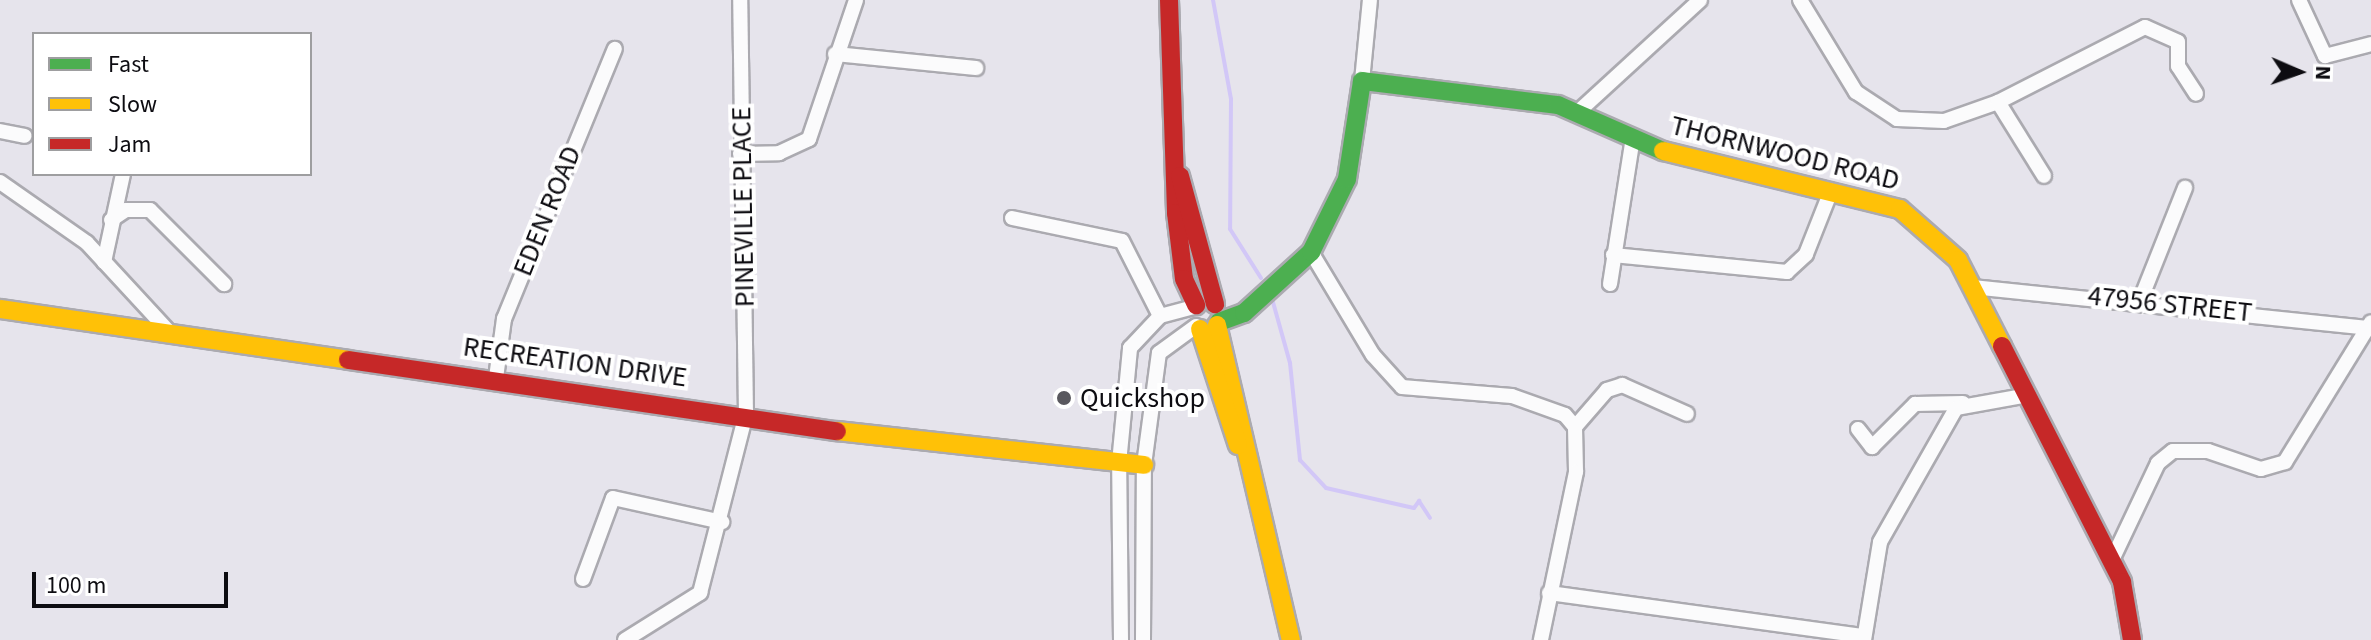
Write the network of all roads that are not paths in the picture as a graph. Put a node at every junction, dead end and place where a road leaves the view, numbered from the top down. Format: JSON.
{"nodes":[{"id":1,"x":740,"y":0,"type":"edge"},
{"id":2,"x":856,"y":0,"type":"edge"},
{"id":3,"x":1169,"y":0,"type":"edge"},
{"id":4,"x":1370,"y":0,"type":"edge"},
{"id":5,"x":1700,"y":0,"type":"edge"},
{"id":6,"x":1800,"y":0,"type":"edge"},
{"id":7,"x":2299,"y":0,"type":"edge"},
{"id":8,"x":2371,"y":44,"type":"edge"},
{"id":9,"x":615,"y":49,"type":"dead end"},
{"id":10,"x":835,"y":54,"type":"junction"},
{"id":11,"x":976,"y":68,"type":"dead end"},
{"id":12,"x":1362,"y":81,"type":"junction"},
{"id":13,"x":2196,"y":94,"type":"dead end"},
{"id":14,"x":1998,"y":102,"type":"junction"},
{"id":15,"x":1579,"y":111,"type":"junction"},
{"id":16,"x":0,"y":131,"type":"edge"},
{"id":17,"x":25,"y":136,"type":"dead end"},
{"id":18,"x":1632,"y":143,"type":"junction"},
{"id":19,"x":740,"y":154,"type":"junction"},
{"id":20,"x":1177,"y":169,"type":"junction"},
{"id":21,"x":122,"y":176,"type":"edge"},
{"id":22,"x":2044,"y":176,"type":"dead end"},
{"id":23,"x":0,"y":182,"type":"edge"},
{"id":24,"x":2185,"y":188,"type":"dead end"},
{"id":25,"x":1831,"y":191,"type":"junction"},
{"id":26,"x":1012,"y":218,"type":"dead end"},
{"id":27,"x":111,"y":220,"type":"junction"},
{"id":28,"x":1311,"y":252,"type":"junction"},
{"id":29,"x":1613,"y":255,"type":"junction"},
{"id":30,"x":104,"y":262,"type":"junction"},
{"id":31,"x":224,"y":284,"type":"dead end"},
{"id":32,"x":1610,"y":284,"type":"dead end"},
{"id":33,"x":1972,"y":287,"type":"junction"},
{"id":34,"x":2140,"y":301,"type":"junction"},
{"id":35,"x":1195,"y":306,"type":"junction"},
{"id":36,"x":0,"y":309,"type":"edge"},
{"id":37,"x":1160,"y":316,"type":"junction"},
{"id":38,"x":1211,"y":319,"type":"junction"},
{"id":39,"x":2369,"y":325,"type":"edge"},
{"id":40,"x":172,"y":335,"type":"junction"},
{"id":41,"x":496,"y":378,"type":"junction"},
{"id":42,"x":2028,"y":395,"type":"junction"},
{"id":43,"x":1963,"y":403,"type":"junction"},
{"id":44,"x":746,"y":414,"type":"junction"},
{"id":45,"x":1687,"y":414,"type":"dead end"},
{"id":46,"x":1575,"y":427,"type":"junction"},
{"id":47,"x":1858,"y":429,"type":"dead end"},
{"id":48,"x":1119,"y":463,"type":"junction"},
{"id":49,"x":1144,"y":465,"type":"junction"},
{"id":50,"x":722,"y":522,"type":"junction"},
{"id":51,"x":2112,"y":560,"type":"junction"},
{"id":52,"x":583,"y":579,"type":"dead end"},
{"id":53,"x":1549,"y":593,"type":"junction"},
{"id":54,"x":1864,"y":638,"type":"edge"},
{"id":55,"x":625,"y":640,"type":"edge"},
{"id":56,"x":1121,"y":640,"type":"edge"},
{"id":57,"x":1143,"y":640,"type":"edge"},
{"id":58,"x":1291,"y":640,"type":"edge"},
{"id":59,"x":1541,"y":640,"type":"edge"},
{"id":60,"x":2132,"y":640,"type":"edge"}],
"edges":[{"from":1,"to":19,"type":"street","name":"PINEVILLE PLACE"},
{"from":2,"to":10,"type":"street"},
{"from":3,"to":20,"type":"street"},
{"from":4,"to":12,"type":"street"},
{"from":5,"to":15,"type":"street"},
{"from":6,"to":14,"type":"street"},
{"from":7,"to":8,"type":"street"},
{"from":9,"to":41,"type":"street","name":"EDEN ROAD"},
{"from":10,"to":11,"type":"street"},
{"from":10,"to":19,"type":"street"},
{"from":12,"to":15,"type":"street","name":"THORNWOOD ROAD"},
{"from":12,"to":28,"type":"street"},
{"from":13,"to":14,"type":"street"},
{"from":14,"to":22,"type":"street"},
{"from":15,"to":18,"type":"street","name":"THORNWOOD ROAD"},
{"from":16,"to":17,"type":"street"},
{"from":18,"to":25,"type":"street","name":"THORNWOOD ROAD"},
{"from":18,"to":29,"type":"street"},
{"from":19,"to":44,"type":"street","name":"PINEVILLE PLACE"},
{"from":20,"to":35,"type":"street"},
{"from":20,"to":38,"type":"street"},
{"from":21,"to":27,"type":"street"},
{"from":23,"to":30,"type":"street"},
{"from":24,"to":34,"type":"street"},
{"from":25,"to":29,"type":"street"},
{"from":25,"to":33,"type":"street","name":"THORNWOOD ROAD"},
{"from":26,"to":37,"type":"street"},
{"from":27,"to":30,"type":"street"},
{"from":27,"to":31,"type":"street"},
{"from":28,"to":38,"type":"street"},
{"from":28,"to":46,"type":"street"},
{"from":29,"to":32,"type":"street"},
{"from":30,"to":40,"type":"street"},
{"from":33,"to":34,"type":"street","name":"47956 STREET"},
{"from":33,"to":42,"type":"street","name":"THORNWOOD ROAD"},
{"from":34,"to":39,"type":"street","name":"47956 STREET"},
{"from":35,"to":37,"type":"street"},
{"from":35,"to":38,"type":"street"},
{"from":36,"to":40,"type":"street","name":"RECREATION DRIVE"},
{"from":37,"to":48,"type":"street"},
{"from":38,"to":49,"type":"street"},
{"from":38,"to":58,"type":"street"},
{"from":39,"to":51,"type":"street"},
{"from":40,"to":41,"type":"street","name":"RECREATION DRIVE"},
{"from":41,"to":44,"type":"street","name":"RECREATION DRIVE"},
{"from":42,"to":43,"type":"street"},
{"from":42,"to":51,"type":"street","name":"THORNWOOD ROAD"},
{"from":43,"to":47,"type":"street"},
{"from":43,"to":54,"type":"street"},
{"from":44,"to":48,"type":"street","name":"RECREATION DRIVE"},
{"from":44,"to":50,"type":"street","name":"PINEVILLE PLACE"},
{"from":45,"to":46,"type":"street"},
{"from":46,"to":53,"type":"street"},
{"from":48,"to":49,"type":"street","name":"RECREATION DRIVE"},
{"from":48,"to":56,"type":"street"},
{"from":49,"to":57,"type":"street"},
{"from":50,"to":52,"type":"street"},
{"from":50,"to":55,"type":"street","name":"PINEVILLE PLACE"},
{"from":51,"to":60,"type":"street","name":"THORNWOOD ROAD"},
{"from":53,"to":54,"type":"street"},
{"from":53,"to":59,"type":"street"}]}
